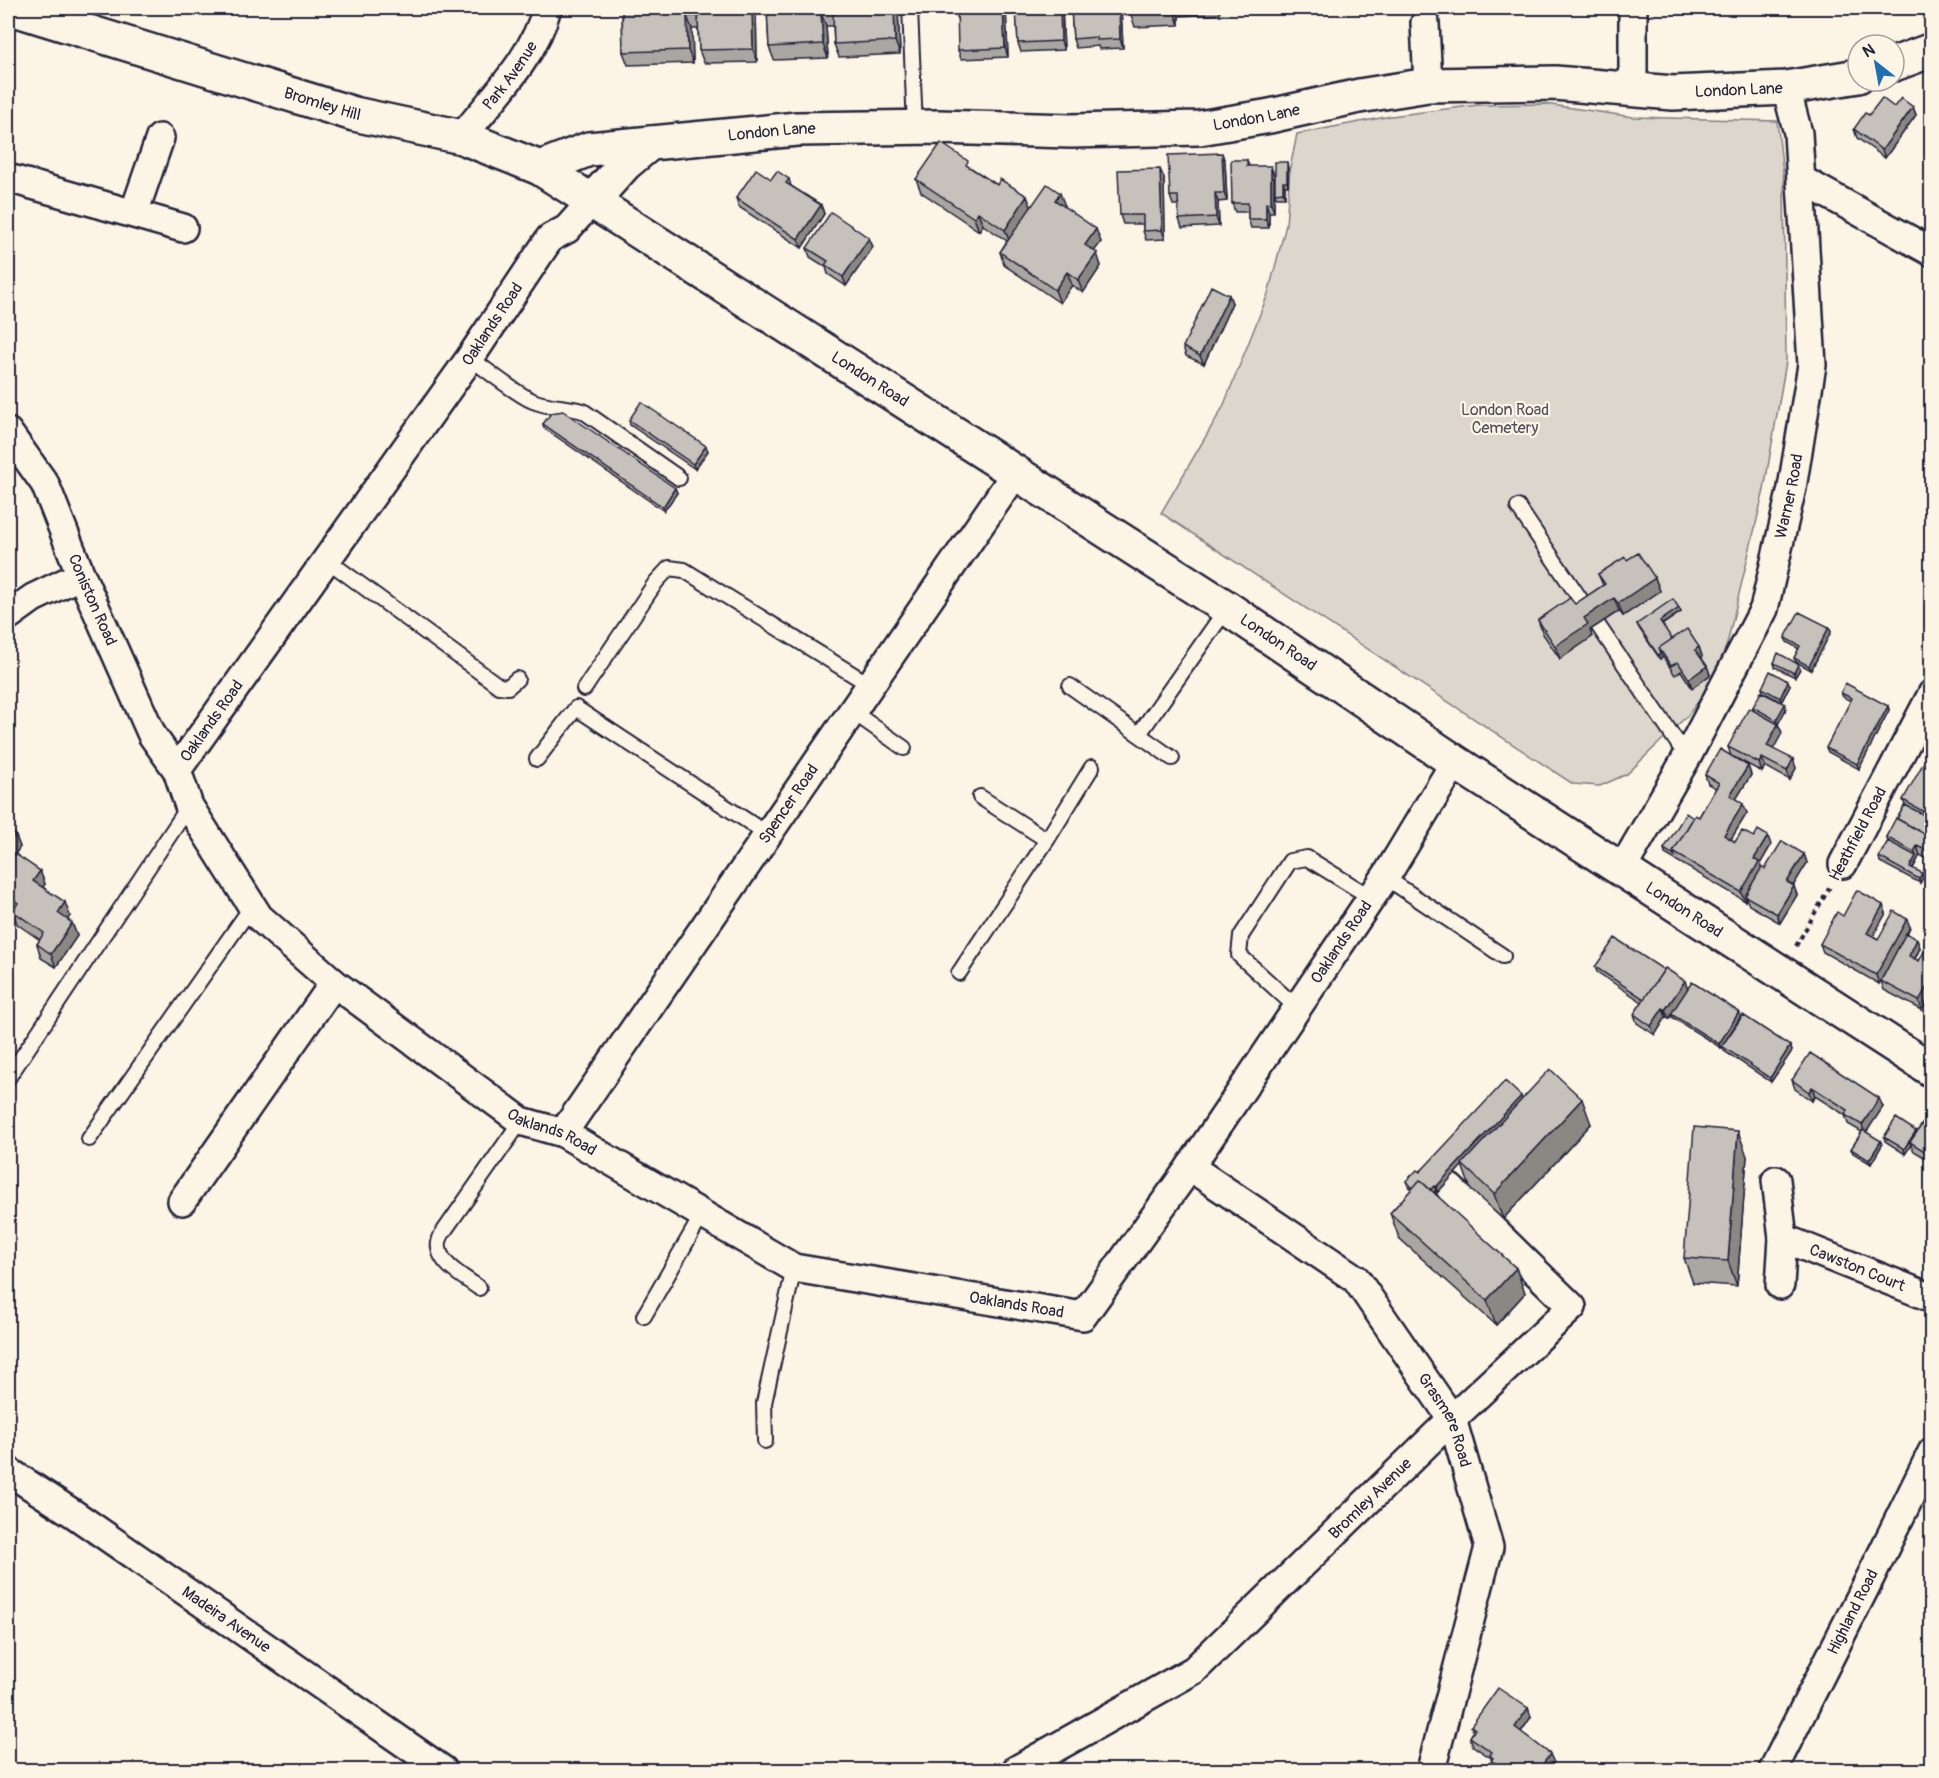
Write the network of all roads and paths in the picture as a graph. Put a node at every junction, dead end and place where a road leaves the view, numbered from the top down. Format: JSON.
{"nodes":[{"id":1,"x":11,"y":8,"type":"edge"},
{"id":2,"x":546,"y":8,"type":"edge"},
{"id":3,"x":910,"y":8,"type":"edge"},
{"id":4,"x":1633,"y":8,"type":"edge"},
{"id":5,"x":1425,"y":23,"type":"dead end"},
{"id":6,"x":1932,"y":50,"type":"edge"},
{"id":7,"x":1906,"y":60,"type":"edge"},
{"id":8,"x":1846,"y":78,"type":"edge"},
{"id":9,"x":1428,"y":85,"type":"junction"},
{"id":10,"x":1786,"y":88,"type":"junction"},
{"id":11,"x":1633,"y":90,"type":"junction"},
{"id":12,"x":915,"y":128,"type":"junction"},
{"id":13,"x":462,"y":137,"type":"junction"},
{"id":14,"x":160,"y":138,"type":"dead end"},
{"id":15,"x":650,"y":143,"type":"junction"},
{"id":16,"x":540,"y":168,"type":"junction"},
{"id":17,"x":8,"y":178,"type":"edge"},
{"id":18,"x":1802,"y":180,"type":"junction"},
{"id":19,"x":591,"y":202,"type":"junction"},
{"id":20,"x":134,"y":213,"type":"junction"},
{"id":21,"x":621,"y":220,"type":"joint"},
{"id":22,"x":183,"y":228,"type":"dead end"},
{"id":23,"x":1932,"y":252,"type":"edge"},
{"id":24,"x":474,"y":353,"type":"junction"},
{"id":25,"x":8,"y":432,"type":"edge"},
{"id":26,"x":1015,"y":474,"type":"junction"},
{"id":27,"x":680,"y":477,"type":"dead end"},
{"id":28,"x":1518,"y":507,"type":"dead end"},
{"id":29,"x":327,"y":560,"type":"junction"},
{"id":30,"x":81,"y":575,"type":"junction"},
{"id":31,"x":1227,"y":608,"type":"junction"},
{"id":32,"x":8,"y":616,"type":"edge"},
{"id":33,"x":517,"y":679,"type":"dead end"},
{"id":34,"x":870,"y":685,"type":"junction"},
{"id":35,"x":1070,"y":686,"type":"dead end"},
{"id":36,"x":584,"y":688,"type":"dead end"},
{"id":37,"x":1932,"y":694,"type":"edge"},
{"id":38,"x":852,"y":712,"type":"junction"},
{"id":39,"x":1139,"y":734,"type":"junction"},
{"id":40,"x":904,"y":748,"type":"dead end"},
{"id":41,"x":1687,"y":757,"type":"junction"},
{"id":42,"x":1172,"y":758,"type":"dead end"},
{"id":43,"x":537,"y":759,"type":"dead end"},
{"id":44,"x":1455,"y":762,"type":"junction"},
{"id":45,"x":1092,"y":767,"type":"dead end"},
{"id":46,"x":177,"y":770,"type":"junction"},
{"id":47,"x":980,"y":797,"type":"dead end"},
{"id":48,"x":189,"y":806,"type":"junction"},
{"id":49,"x":767,"y":834,"type":"junction"},
{"id":50,"x":1047,"y":840,"type":"junction"},
{"id":51,"x":1843,"y":864,"type":"joint"},
{"id":52,"x":1622,"y":869,"type":"junction"},
{"id":53,"x":1378,"y":887,"type":"junction"},
{"id":54,"x":252,"y":906,"type":"junction"},
{"id":55,"x":1503,"y":956,"type":"dead end"},
{"id":56,"x":959,"y":973,"type":"dead end"},
{"id":57,"x":1781,"y":973,"type":"junction"},
{"id":58,"x":334,"y":983,"type":"junction"},
{"id":59,"x":1297,"y":1008,"type":"junction"},
{"id":60,"x":1932,"y":1070,"type":"edge"},
{"id":61,"x":8,"y":1078,"type":"edge"},
{"id":62,"x":521,"y":1121,"type":"junction"},
{"id":63,"x":562,"y":1133,"type":"junction"},
{"id":64,"x":89,"y":1139,"type":"dead end"},
{"id":65,"x":1190,"y":1167,"type":"junction"},
{"id":66,"x":1776,"y":1180,"type":"dead end"},
{"id":67,"x":1450,"y":1188,"type":"dead end"},
{"id":68,"x":182,"y":1201,"type":"dead end"},
{"id":69,"x":702,"y":1215,"type":"junction"},
{"id":70,"x":1783,"y":1238,"type":"junction"},
{"id":71,"x":794,"y":1268,"type":"junction"},
{"id":72,"x":1780,"y":1285,"type":"dead end"},
{"id":73,"x":479,"y":1288,"type":"dead end"},
{"id":74,"x":1932,"y":1298,"type":"edge"},
{"id":75,"x":644,"y":1316,"type":"dead end"},
{"id":76,"x":1452,"y":1419,"type":"junction"},
{"id":77,"x":765,"y":1441,"type":"dead end"},
{"id":78,"x":1932,"y":1452,"type":"edge"},
{"id":79,"x":8,"y":1471,"type":"edge"},
{"id":80,"x":443,"y":1770,"type":"edge"},
{"id":81,"x":1016,"y":1770,"type":"edge"},
{"id":82,"x":1431,"y":1770,"type":"edge"},
{"id":83,"x":1773,"y":1770,"type":"edge"}],
"edges":[{"from":1,"to":13,"type":"main road","name":"Bromley Hill"},
{"from":2,"to":13,"type":"street","name":"Park Avenue"},
{"from":3,"to":12,"type":"lane"},
{"from":4,"to":11,"type":"street"},
{"from":5,"to":9,"type":"street"},
{"from":6,"to":7,"type":"main road"},
{"from":8,"to":10,"type":"main road","name":"London Lane"},
{"from":9,"to":11,"type":"main road","name":"London Lane"},
{"from":9,"to":12,"type":"main road","name":"London Lane"},
{"from":10,"to":11,"type":"main road","name":"London Lane"},
{"from":10,"to":18,"type":"street","name":"Warner Road"},
{"from":12,"to":15,"type":"main road","name":"London Lane"},
{"from":13,"to":16,"type":"main road","name":"Bromley Hill"},
{"from":14,"to":20,"type":"street"},
{"from":15,"to":16,"type":"main road","name":"London Lane"},
{"from":15,"to":19,"type":"main road"},
{"from":16,"to":19,"type":"main road","name":"Bromley Hill"},
{"from":17,"to":20,"type":"street"},
{"from":18,"to":23,"type":"street"},
{"from":18,"to":41,"type":"street","name":"Warner Road"},
{"from":19,"to":21,"type":"main road","name":"Bromley Hill"},
{"from":19,"to":24,"type":"street","name":"Oaklands Road"},
{"from":20,"to":22,"type":"street"},
{"from":21,"to":26,"type":"main road","name":"London Road"},
{"from":24,"to":27,"type":"lane"},
{"from":24,"to":29,"type":"street","name":"Oaklands Road"},
{"from":25,"to":30,"type":"street","name":"Coniston Road"},
{"from":26,"to":31,"type":"main road","name":"London Road"},
{"from":26,"to":34,"type":"street","name":"Spencer Road"},
{"from":28,"to":41,"type":"lane"},
{"from":29,"to":33,"type":"lane"},
{"from":29,"to":46,"type":"street","name":"Oaklands Road"},
{"from":30,"to":32,"type":"street"},
{"from":30,"to":46,"type":"street","name":"Coniston Road"},
{"from":31,"to":39,"type":"lane"},
{"from":31,"to":44,"type":"main road","name":"London Road"},
{"from":34,"to":36,"type":"lane"},
{"from":34,"to":38,"type":"street","name":"Spencer Road"},
{"from":35,"to":39,"type":"lane"},
{"from":37,"to":51,"type":"street","name":"Heathfield Road"},
{"from":38,"to":40,"type":"lane"},
{"from":38,"to":49,"type":"street","name":"Spencer Road"},
{"from":39,"to":42,"type":"lane"},
{"from":41,"to":52,"type":"street","name":"Warner Road"},
{"from":43,"to":49,"type":"lane"},
{"from":44,"to":52,"type":"main road","name":"London Road"},
{"from":44,"to":53,"type":"street","name":"Oaklands Road"},
{"from":45,"to":50,"type":"lane"},
{"from":46,"to":48,"type":"street","name":"Oaklands Road"},
{"from":47,"to":50,"type":"lane"},
{"from":48,"to":54,"type":"street","name":"Oaklands Road"},
{"from":48,"to":61,"type":"lane"},
{"from":49,"to":63,"type":"street","name":"Spencer Road"},
{"from":50,"to":56,"type":"lane"},
{"from":51,"to":57,"type":"path","name":"Heathfield Road"},
{"from":52,"to":57,"type":"main road","name":"London Road"},
{"from":53,"to":55,"type":"lane"},
{"from":53,"to":59,"type":"street","name":"Oaklands Road"},
{"from":53,"to":59,"type":"lane"},
{"from":54,"to":58,"type":"street","name":"Oaklands Road"},
{"from":54,"to":64,"type":"lane"},
{"from":57,"to":60,"type":"main road","name":"London Road"},
{"from":58,"to":62,"type":"street","name":"Oaklands Road"},
{"from":58,"to":68,"type":"street"},
{"from":59,"to":65,"type":"street","name":"Oaklands Road"},
{"from":62,"to":63,"type":"street","name":"Oaklands Road"},
{"from":62,"to":73,"type":"lane"},
{"from":63,"to":69,"type":"street","name":"Oaklands Road"},
{"from":65,"to":71,"type":"street","name":"Oaklands Road"},
{"from":65,"to":76,"type":"street","name":"Grasmere Road"},
{"from":66,"to":70,"type":"street"},
{"from":67,"to":76,"type":"street","name":"Bromley Avenue"},
{"from":69,"to":71,"type":"street","name":"Oaklands Road"},
{"from":69,"to":75,"type":"lane"},
{"from":70,"to":72,"type":"street"},
{"from":70,"to":74,"type":"street","name":"Cawston Court"},
{"from":71,"to":77,"type":"lane"},
{"from":76,"to":81,"type":"street","name":"Bromley Avenue"},
{"from":76,"to":82,"type":"street","name":"Grasmere Road"},
{"from":78,"to":83,"type":"street","name":"Highland Road"},
{"from":79,"to":80,"type":"street","name":"Madeira Avenue"}]}
